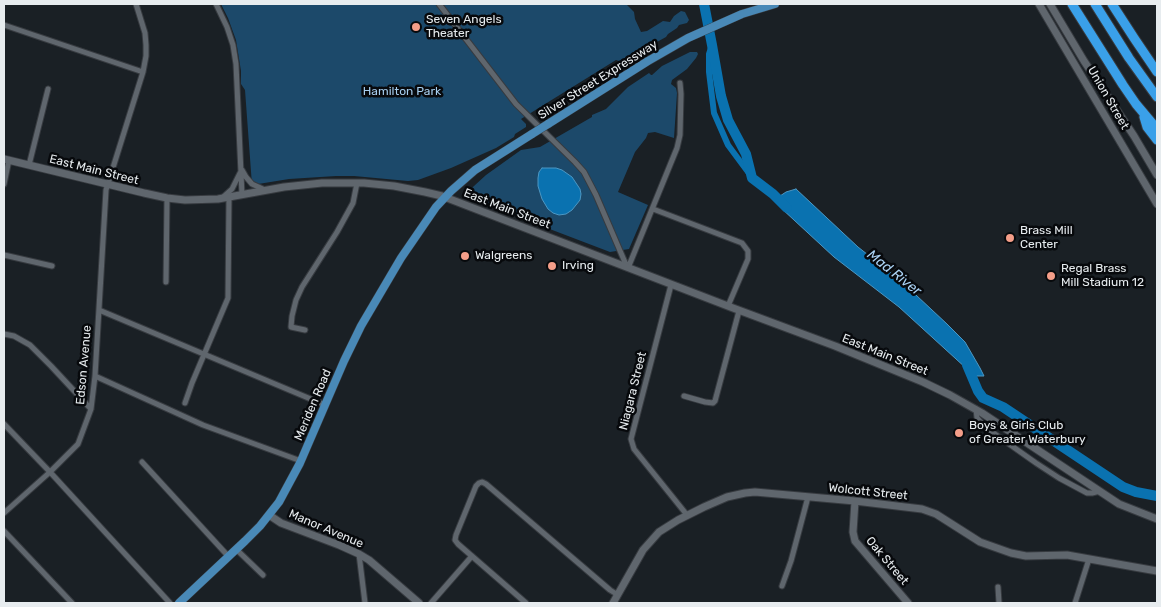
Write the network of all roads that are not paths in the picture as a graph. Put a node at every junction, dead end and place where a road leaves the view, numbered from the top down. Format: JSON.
{"nodes":[{"id":1,"x":136,"y":4,"type":"edge"},
{"id":2,"x":216,"y":4,"type":"edge"},
{"id":3,"x":439,"y":4,"type":"edge"},
{"id":4,"x":775,"y":4,"type":"edge"},
{"id":5,"x":1039,"y":4,"type":"edge"},
{"id":6,"x":1050,"y":4,"type":"edge"},
{"id":7,"x":1072,"y":4,"type":"edge"},
{"id":8,"x":1095,"y":4,"type":"edge"},
{"id":9,"x":1112,"y":4,"type":"edge"},
{"id":10,"x":4,"y":25,"type":"edge"},
{"id":11,"x":143,"y":72,"type":"junction"},
{"id":12,"x":1157,"y":72,"type":"edge"},
{"id":13,"x":680,"y":83,"type":"dead end"},
{"id":14,"x":48,"y":89,"type":"dead end"},
{"id":15,"x":1157,"y":97,"type":"edge"},
{"id":16,"x":1142,"y":112,"type":"junction"},
{"id":17,"x":1157,"y":129,"type":"edge"},
{"id":18,"x":1157,"y":140,"type":"edge"},
{"id":19,"x":7,"y":160,"type":"edge"},
{"id":20,"x":30,"y":165,"type":"junction"},
{"id":21,"x":241,"y":170,"type":"junction"},
{"id":22,"x":1157,"y":175,"type":"edge"},
{"id":23,"x":357,"y":183,"type":"junction"},
{"id":24,"x":4,"y":184,"type":"edge"},
{"id":25,"x":108,"y":184,"type":"junction"},
{"id":26,"x":266,"y":191,"type":"junction"},
{"id":27,"x":242,"y":195,"type":"junction"},
{"id":28,"x":444,"y":197,"type":"junction"},
{"id":29,"x":167,"y":198,"type":"junction"},
{"id":30,"x":225,"y":198,"type":"junction"},
{"id":31,"x":1157,"y":204,"type":"edge"},
{"id":32,"x":652,"y":209,"type":"junction"},
{"id":33,"x":4,"y":255,"type":"edge"},
{"id":34,"x":52,"y":266,"type":"dead end"},
{"id":35,"x":628,"y":268,"type":"junction"},
{"id":36,"x":166,"y":282,"type":"dead end"},
{"id":37,"x":671,"y":285,"type":"junction"},
{"id":38,"x":728,"y":306,"type":"junction"},
{"id":39,"x":99,"y":310,"type":"junction"},
{"id":40,"x":739,"y":311,"type":"junction"},
{"id":41,"x":305,"y":330,"type":"dead end"},
{"id":42,"x":4,"y":334,"type":"edge"},
{"id":43,"x":204,"y":354,"type":"junction"},
{"id":44,"x":95,"y":376,"type":"junction"},
{"id":45,"x":684,"y":396,"type":"dead end"},
{"id":46,"x":186,"y":403,"type":"dead end"},
{"id":47,"x":325,"y":405,"type":"junction"},
{"id":48,"x":91,"y":409,"type":"junction"},
{"id":49,"x":976,"y":409,"type":"junction"},
{"id":50,"x":4,"y":424,"type":"edge"},
{"id":51,"x":302,"y":461,"type":"junction"},
{"id":52,"x":142,"y":462,"type":"dead end"},
{"id":53,"x":50,"y":472,"type":"junction"},
{"id":54,"x":1100,"y":491,"type":"junction"},
{"id":55,"x":808,"y":497,"type":"junction"},
{"id":56,"x":855,"y":501,"type":"junction"},
{"id":57,"x":4,"y":513,"type":"edge"},
{"id":58,"x":269,"y":515,"type":"junction"},
{"id":59,"x":687,"y":515,"type":"junction"},
{"id":60,"x":1157,"y":519,"type":"edge"},
{"id":61,"x":4,"y":531,"type":"edge"},
{"id":62,"x":237,"y":550,"type":"junction"},
{"id":63,"x":359,"y":554,"type":"junction"},
{"id":64,"x":472,"y":556,"type":"junction"},
{"id":65,"x":229,"y":557,"type":"junction"},
{"id":66,"x":1089,"y":558,"type":"junction"},
{"id":67,"x":1157,"y":571,"type":"edge"},
{"id":68,"x":263,"y":575,"type":"dead end"},
{"id":69,"x":782,"y":586,"type":"dead end"},
{"id":70,"x":998,"y":587,"type":"dead end"},
{"id":71,"x":618,"y":595,"type":"junction"},
{"id":72,"x":72,"y":603,"type":"edge"},
{"id":73,"x":170,"y":603,"type":"edge"},
{"id":74,"x":180,"y":603,"type":"edge"},
{"id":75,"x":365,"y":603,"type":"edge"},
{"id":76,"x":418,"y":603,"type":"edge"},
{"id":77,"x":431,"y":603,"type":"edge"},
{"id":78,"x":526,"y":603,"type":"edge"},
{"id":79,"x":613,"y":603,"type":"edge"},
{"id":80,"x":908,"y":603,"type":"edge"},
{"id":81,"x":999,"y":603,"type":"edge"},
{"id":82,"x":1074,"y":603,"type":"edge"}],
"edges":[{"from":1,"to":11,"type":"street","name":"Edson Avenue"},
{"from":2,"to":21,"type":"street"},
{"from":3,"to":35,"type":"street"},
{"from":4,"to":28,"type":"main road","name":"Silver Street Expressway","bridge":true},
{"from":5,"to":31,"type":"main road","name":"Union Street"},
{"from":6,"to":22,"type":"main road","name":"Union Street"},
{"from":7,"to":16,"type":"highway"},
{"from":8,"to":15,"type":"highway"},
{"from":9,"to":12,"type":"highway"},
{"from":10,"to":11,"type":"street"},
{"from":11,"to":25,"type":"street","name":"Edson Avenue"},
{"from":13,"to":32,"type":"street"},
{"from":14,"to":20,"type":"street"},
{"from":16,"to":17,"type":"highway"},
{"from":16,"to":18,"type":"highway"},
{"from":19,"to":20,"type":"main road","name":"East Main Street"},
{"from":19,"to":24,"type":"street"},
{"from":20,"to":25,"type":"main road","name":"East Main Street"},
{"from":21,"to":26,"type":"street"},
{"from":21,"to":27,"type":"street"},
{"from":21,"to":30,"type":"street"},
{"from":23,"to":26,"type":"main road","name":"East Main Street"},
{"from":23,"to":28,"type":"main road","name":"East Main Street"},
{"from":23,"to":41,"type":"street"},
{"from":25,"to":29,"type":"main road","name":"East Main Street"},
{"from":25,"to":39,"type":"street","name":"Edson Avenue"},
{"from":26,"to":27,"type":"main road","name":"East Main Street"},
{"from":27,"to":30,"type":"main road","name":"East Main Street"},
{"from":28,"to":35,"type":"main road","name":"East Main Street"},
{"from":28,"to":47,"type":"main road","name":"Meriden Road"},
{"from":29,"to":30,"type":"main road","name":"East Main Street"},
{"from":29,"to":36,"type":"street"},
{"from":30,"to":43,"type":"street"},
{"from":32,"to":35,"type":"street"},
{"from":32,"to":38,"type":"street"},
{"from":33,"to":34,"type":"street"},
{"from":35,"to":37,"type":"main road","name":"East Main Street"},
{"from":37,"to":38,"type":"main road","name":"East Main Street"},
{"from":37,"to":59,"type":"street","name":"Niagara Street"},
{"from":38,"to":40,"type":"main road","name":"East Main Street"},
{"from":39,"to":43,"type":"street"},
{"from":39,"to":44,"type":"street","name":"Edson Avenue"},
{"from":40,"to":45,"type":"street"},
{"from":40,"to":49,"type":"main road","name":"East Main Street"},
{"from":42,"to":48,"type":"street"},
{"from":43,"to":46,"type":"street"},
{"from":43,"to":47,"type":"street"},
{"from":44,"to":48,"type":"street","name":"Edson Avenue"},
{"from":44,"to":51,"type":"street"},
{"from":47,"to":51,"type":"main road","name":"Meriden Road"},
{"from":48,"to":53,"type":"street","name":"Edson Avenue"},
{"from":49,"to":54,"type":"main road","name":"East Main Street"},
{"from":49,"to":54,"type":"street","name":"East Main Street"},
{"from":50,"to":53,"type":"street"},
{"from":51,"to":58,"type":"main road","name":"Meriden Road"},
{"from":52,"to":65,"type":"street"},
{"from":53,"to":57,"type":"street","name":"Edson Avenue"},
{"from":53,"to":73,"type":"street"},
{"from":54,"to":60,"type":"main road","name":"East Main Street"},
{"from":55,"to":56,"type":"main road","name":"Wolcott Street"},
{"from":55,"to":59,"type":"main road","name":"Wolcott Street"},
{"from":55,"to":69,"type":"street"},
{"from":56,"to":66,"type":"main road","name":"Wolcott Street"},
{"from":56,"to":80,"type":"main road","name":"Oak Street"},
{"from":58,"to":62,"type":"main road","name":"Meriden Road"},
{"from":58,"to":63,"type":"main road","name":"Manor Avenue"},
{"from":59,"to":71,"type":"main road","name":"Wolcott Street"},
{"from":61,"to":72,"type":"street"},
{"from":62,"to":65,"type":"main road","name":"Meriden Road"},
{"from":62,"to":68,"type":"street"},
{"from":63,"to":75,"type":"street"},
{"from":63,"to":76,"type":"main road","name":"Manor Avenue"},
{"from":64,"to":71,"type":"street"},
{"from":64,"to":77,"type":"street"},
{"from":64,"to":78,"type":"street"},
{"from":65,"to":74,"type":"main road","name":"Meriden Road"},
{"from":66,"to":67,"type":"main road","name":"Wolcott Street"},
{"from":66,"to":82,"type":"street"},
{"from":70,"to":81,"type":"street"},
{"from":71,"to":79,"type":"main road","name":"Wolcott Street"}]}
